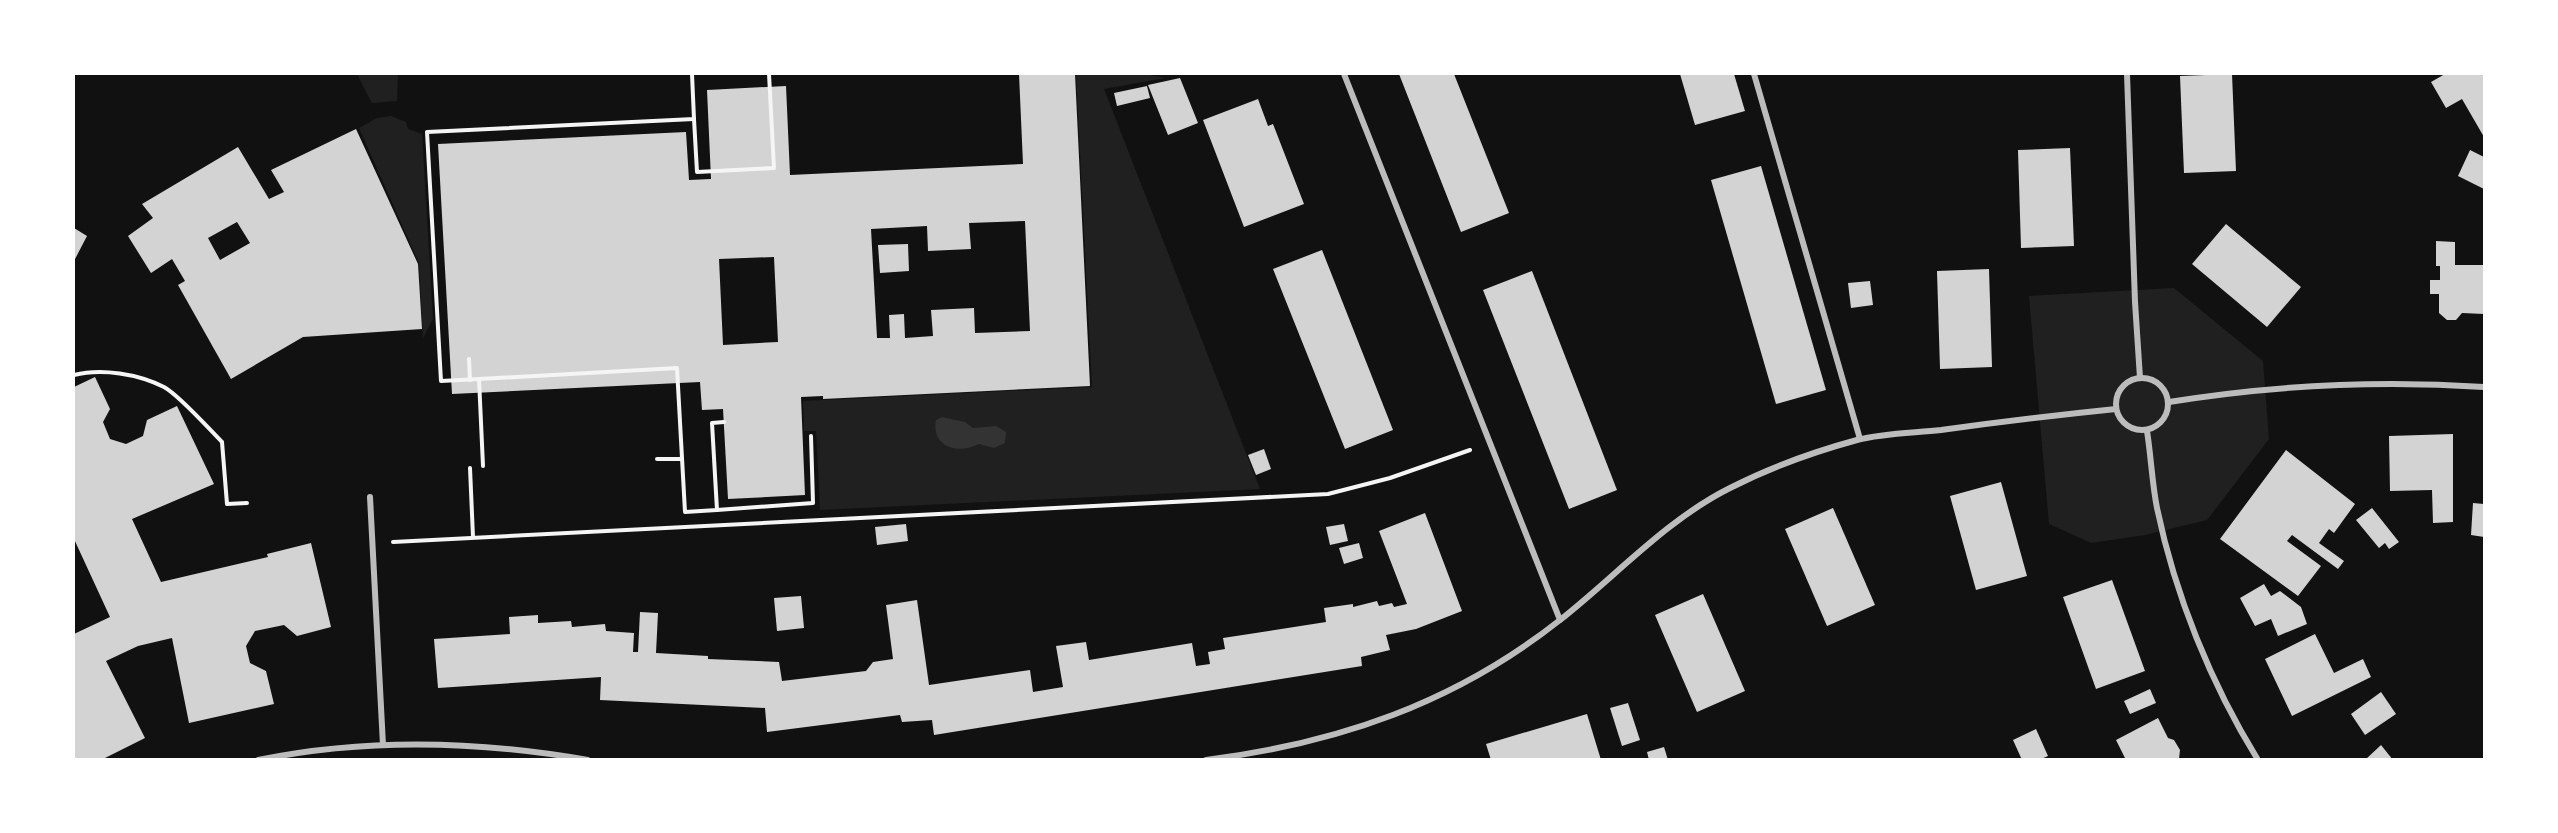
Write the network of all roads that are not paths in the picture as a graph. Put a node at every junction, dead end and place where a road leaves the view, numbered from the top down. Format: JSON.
{"nodes":[{"id":1,"x":1344,"y":74,"type":"edge"},
{"id":2,"x":1754,"y":74,"type":"edge"},
{"id":3,"x":2127,"y":74,"type":"edge"},
{"id":4,"x":2140,"y":378,"type":"junction"},
{"id":5,"x":2484,"y":387,"type":"edge"},
{"id":6,"x":2169,"y":402,"type":"junction"},
{"id":7,"x":2116,"y":409,"type":"junction"},
{"id":8,"x":2147,"y":430,"type":"junction"},
{"id":9,"x":1860,"y":440,"type":"junction"},
{"id":10,"x":370,"y":497,"type":"dead end"},
{"id":11,"x":1560,"y":620,"type":"junction"},
{"id":12,"x":383,"y":745,"type":"junction"},
{"id":13,"x":258,"y":759,"type":"edge"},
{"id":14,"x":588,"y":759,"type":"edge"},
{"id":15,"x":1206,"y":759,"type":"edge"},
{"id":16,"x":2258,"y":759,"type":"edge"}],
"edges":[{"from":1,"to":11,"type":"street"},
{"from":2,"to":9,"type":"street"},
{"from":3,"to":4,"type":"street"},
{"from":4,"to":6,"type":"street"},
{"from":4,"to":7,"type":"street"},
{"from":5,"to":6,"type":"street"},
{"from":6,"to":8,"type":"street"},
{"from":7,"to":8,"type":"street"},
{"from":7,"to":9,"type":"street"},
{"from":8,"to":16,"type":"street"},
{"from":9,"to":11,"type":"street"},
{"from":10,"to":12,"type":"street"},
{"from":11,"to":15,"type":"street"},
{"from":12,"to":13,"type":"street"},
{"from":12,"to":14,"type":"street"}]}
